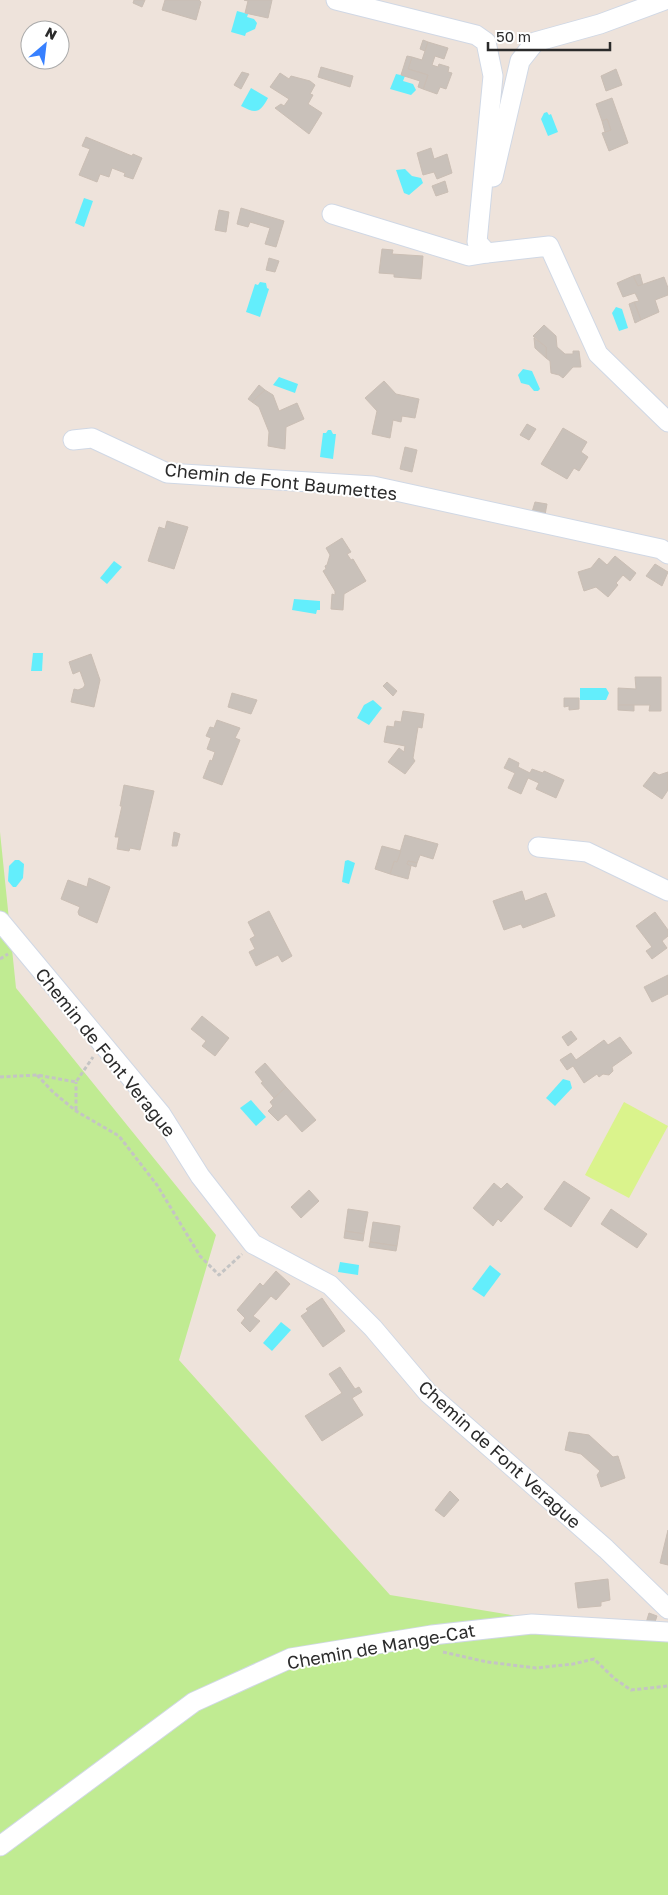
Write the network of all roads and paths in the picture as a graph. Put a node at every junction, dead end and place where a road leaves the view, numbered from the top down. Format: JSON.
{"nodes":[{"id":1,"x":336,"y":0,"type":"edge"},
{"id":2,"x":665,"y":0,"type":"edge"},
{"id":3,"x":332,"y":214,"type":"dead end"},
{"id":4,"x":482,"y":247,"type":"junction"},
{"id":5,"x":668,"y":422,"type":"edge"},
{"id":6,"x":72,"y":440,"type":"dead end"},
{"id":7,"x":668,"y":554,"type":"edge"},
{"id":8,"x":538,"y":847,"type":"dead end"},
{"id":9,"x":668,"y":891,"type":"edge"},
{"id":10,"x":0,"y":921,"type":"edge"},
{"id":11,"x":100,"y":1042,"type":"junction"},
{"id":12,"x":37,"y":1075,"type":"junction"},
{"id":13,"x":0,"y":1077,"type":"edge"},
{"id":14,"x":76,"y":1082,"type":"junction"},
{"id":15,"x":76,"y":1110,"type":"junction"},
{"id":16,"x":253,"y":1244,"type":"junction"},
{"id":17,"x":668,"y":1609,"type":"edge"},
{"id":18,"x":668,"y":1632,"type":"edge"},
{"id":19,"x":422,"y":1637,"type":"junction"},
{"id":20,"x":668,"y":1686,"type":"edge"},
{"id":21,"x":0,"y":1846,"type":"edge"}],
"edges":[{"from":1,"to":4,"type":"street"},
{"from":2,"to":4,"type":"street"},
{"from":3,"to":4,"type":"street"},
{"from":4,"to":5,"type":"street"},
{"from":6,"to":7,"type":"street","name":"Chemin de Font Baumettes"},
{"from":8,"to":9,"type":"street"},
{"from":10,"to":11,"type":"street","name":"Chemin de Font Verague"},
{"from":11,"to":14,"type":"path"},
{"from":11,"to":16,"type":"street","name":"Chemin de Font Verague"},
{"from":12,"to":13,"type":"path"},
{"from":12,"to":14,"type":"path"},
{"from":12,"to":15,"type":"path"},
{"from":14,"to":15,"type":"path"},
{"from":15,"to":16,"type":"path"},
{"from":16,"to":17,"type":"street","name":"Chemin de Font Verague"},
{"from":18,"to":19,"type":"street","name":"Chemin de Mange-Cat"},
{"from":19,"to":20,"type":"path"},
{"from":19,"to":21,"type":"street","name":"Chemin de Mange-Cat"}]}
